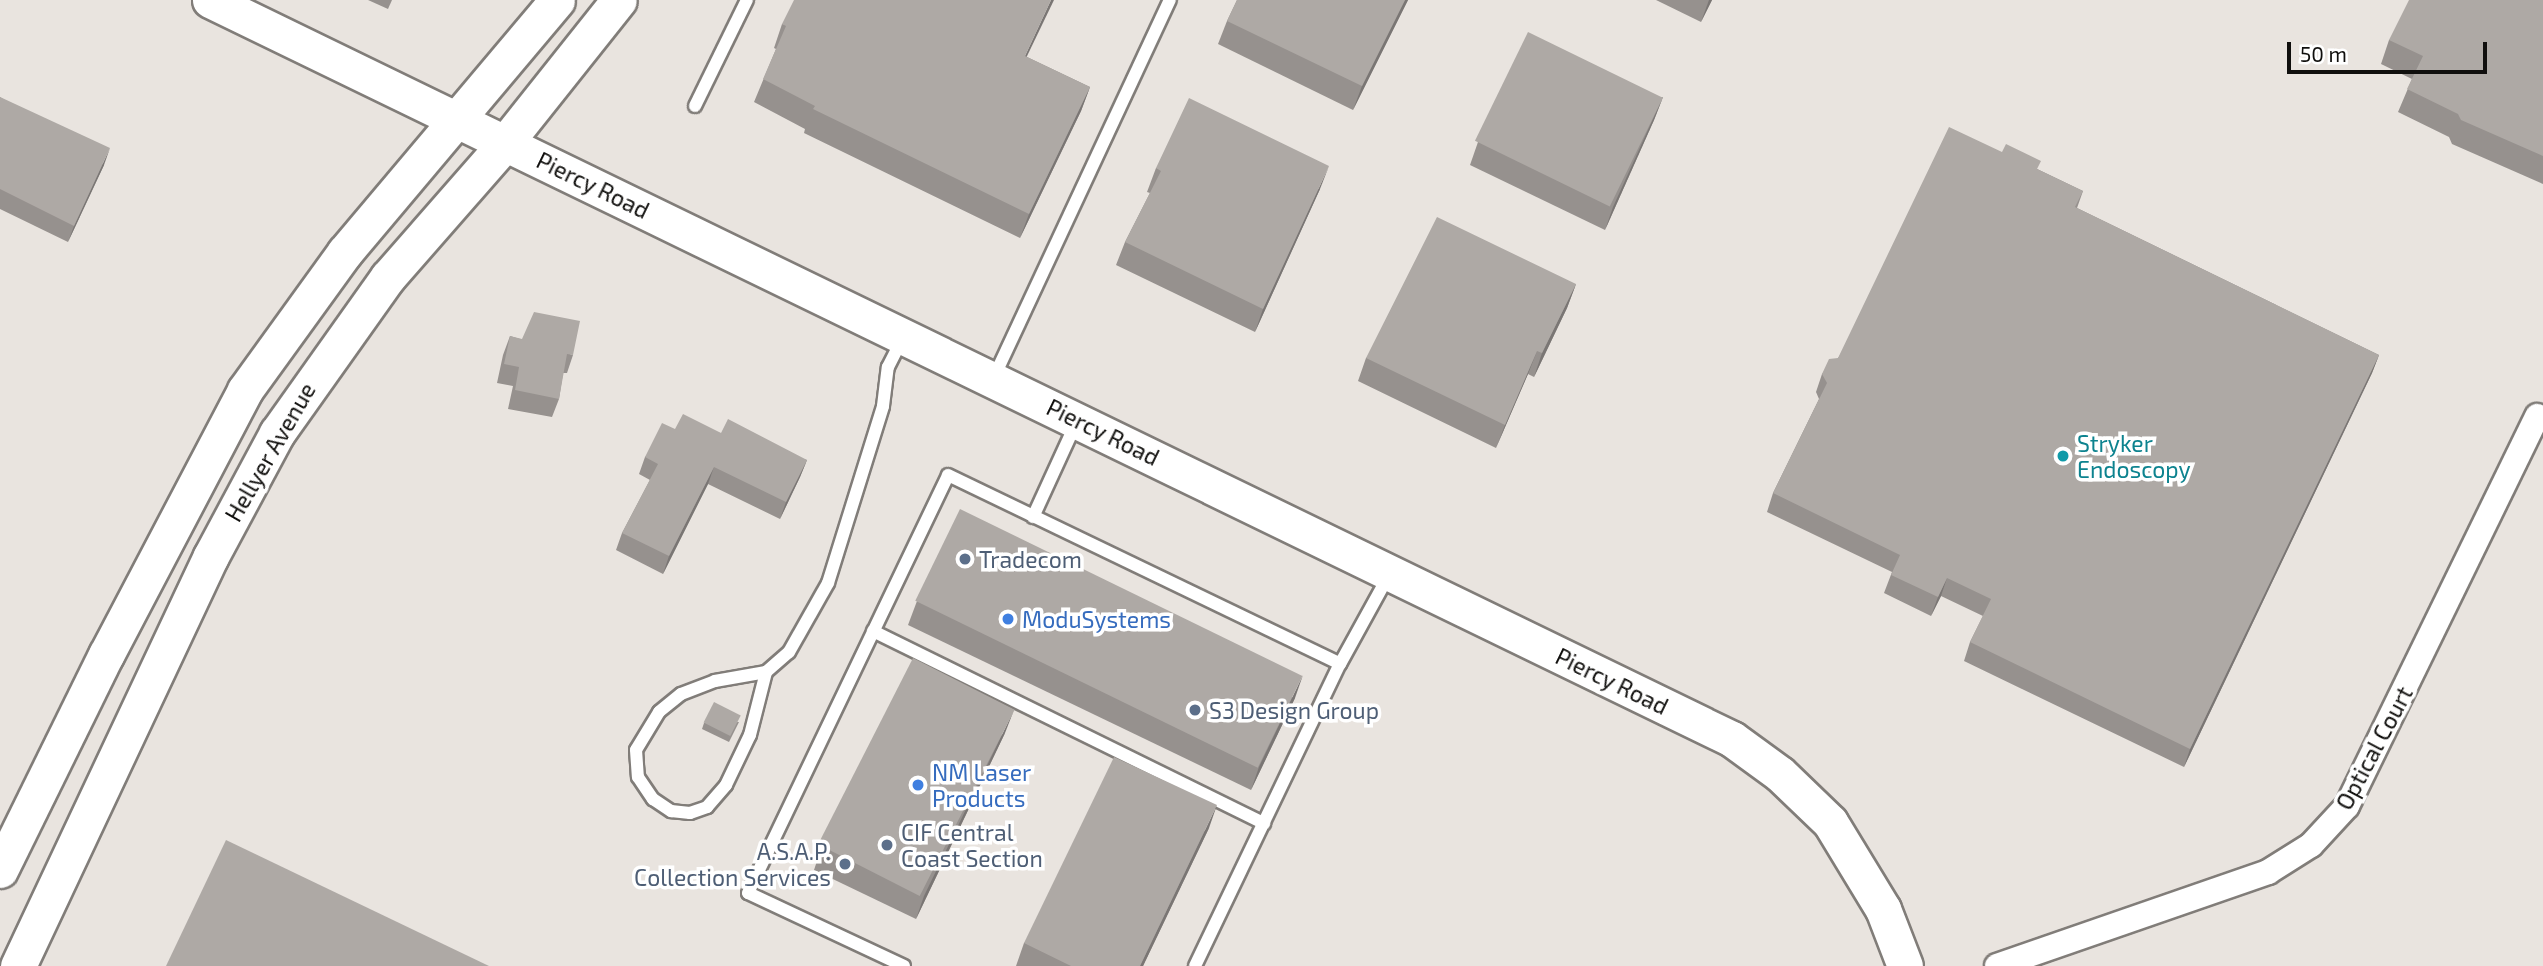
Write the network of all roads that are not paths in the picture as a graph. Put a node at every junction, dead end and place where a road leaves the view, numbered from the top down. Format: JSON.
{"nodes":[{"id":1,"x":210,"y":0,"type":"edge"},
{"id":2,"x":557,"y":0,"type":"edge"},
{"id":3,"x":619,"y":0,"type":"edge"},
{"id":4,"x":747,"y":0,"type":"edge"},
{"id":5,"x":1170,"y":0,"type":"edge"},
{"id":6,"x":251,"y":9,"type":"edge"},
{"id":7,"x":695,"y":107,"type":"dead end"},
{"id":8,"x":457,"y":120,"type":"junction"},
{"id":9,"x":506,"y":142,"type":"junction"},
{"id":10,"x":903,"y":335,"type":"junction"},
{"id":11,"x":993,"y":379,"type":"junction"},
{"id":12,"x":2537,"y":416,"type":"dead end"},
{"id":13,"x":1077,"y":420,"type":"junction"},
{"id":14,"x":1033,"y":517,"type":"junction"},
{"id":15,"x":1391,"y":572,"type":"junction"},
{"id":16,"x":873,"y":631,"type":"junction"},
{"id":17,"x":1340,"y":664,"type":"junction"},
{"id":18,"x":766,"y":672,"type":"junction"},
{"id":19,"x":1264,"y":822,"type":"junction"},
{"id":20,"x":0,"y":870,"type":"edge"},
{"id":21,"x":18,"y":966,"type":"edge"},
{"id":22,"x":904,"y":966,"type":"edge"},
{"id":23,"x":1195,"y":966,"type":"edge"},
{"id":24,"x":1905,"y":966,"type":"edge"},
{"id":25,"x":1997,"y":966,"type":"edge"}],
"edges":[{"from":1,"to":6,"type":"main road","name":"Piercy Road"},
{"from":2,"to":8,"type":"main road"},
{"from":3,"to":9,"type":"main road","name":"Hellyer Avenue"},
{"from":4,"to":7,"type":"lane"},
{"from":5,"to":11,"type":"lane"},
{"from":6,"to":8,"type":"main road","name":"Piercy Road"},
{"from":8,"to":9,"type":"main road","name":"Piercy Road"},
{"from":8,"to":20,"type":"main road"},
{"from":9,"to":10,"type":"main road","name":"Piercy Road"},
{"from":9,"to":21,"type":"main road","name":"Hellyer Avenue"},
{"from":10,"to":11,"type":"main road","name":"Piercy Road"},
{"from":10,"to":18,"type":"lane"},
{"from":11,"to":13,"type":"main road","name":"Piercy Road"},
{"from":12,"to":25,"type":"street","name":"Optical Court"},
{"from":13,"to":14,"type":"lane"},
{"from":13,"to":15,"type":"main road","name":"Piercy Road"},
{"from":14,"to":16,"type":"lane"},
{"from":14,"to":17,"type":"lane"},
{"from":15,"to":17,"type":"lane"},
{"from":15,"to":24,"type":"main road","name":"Piercy Road"},
{"from":16,"to":19,"type":"lane"},
{"from":16,"to":22,"type":"lane"},
{"from":17,"to":19,"type":"lane"},
{"from":18,"to":18,"type":"lane"},
{"from":19,"to":23,"type":"lane"}]}
